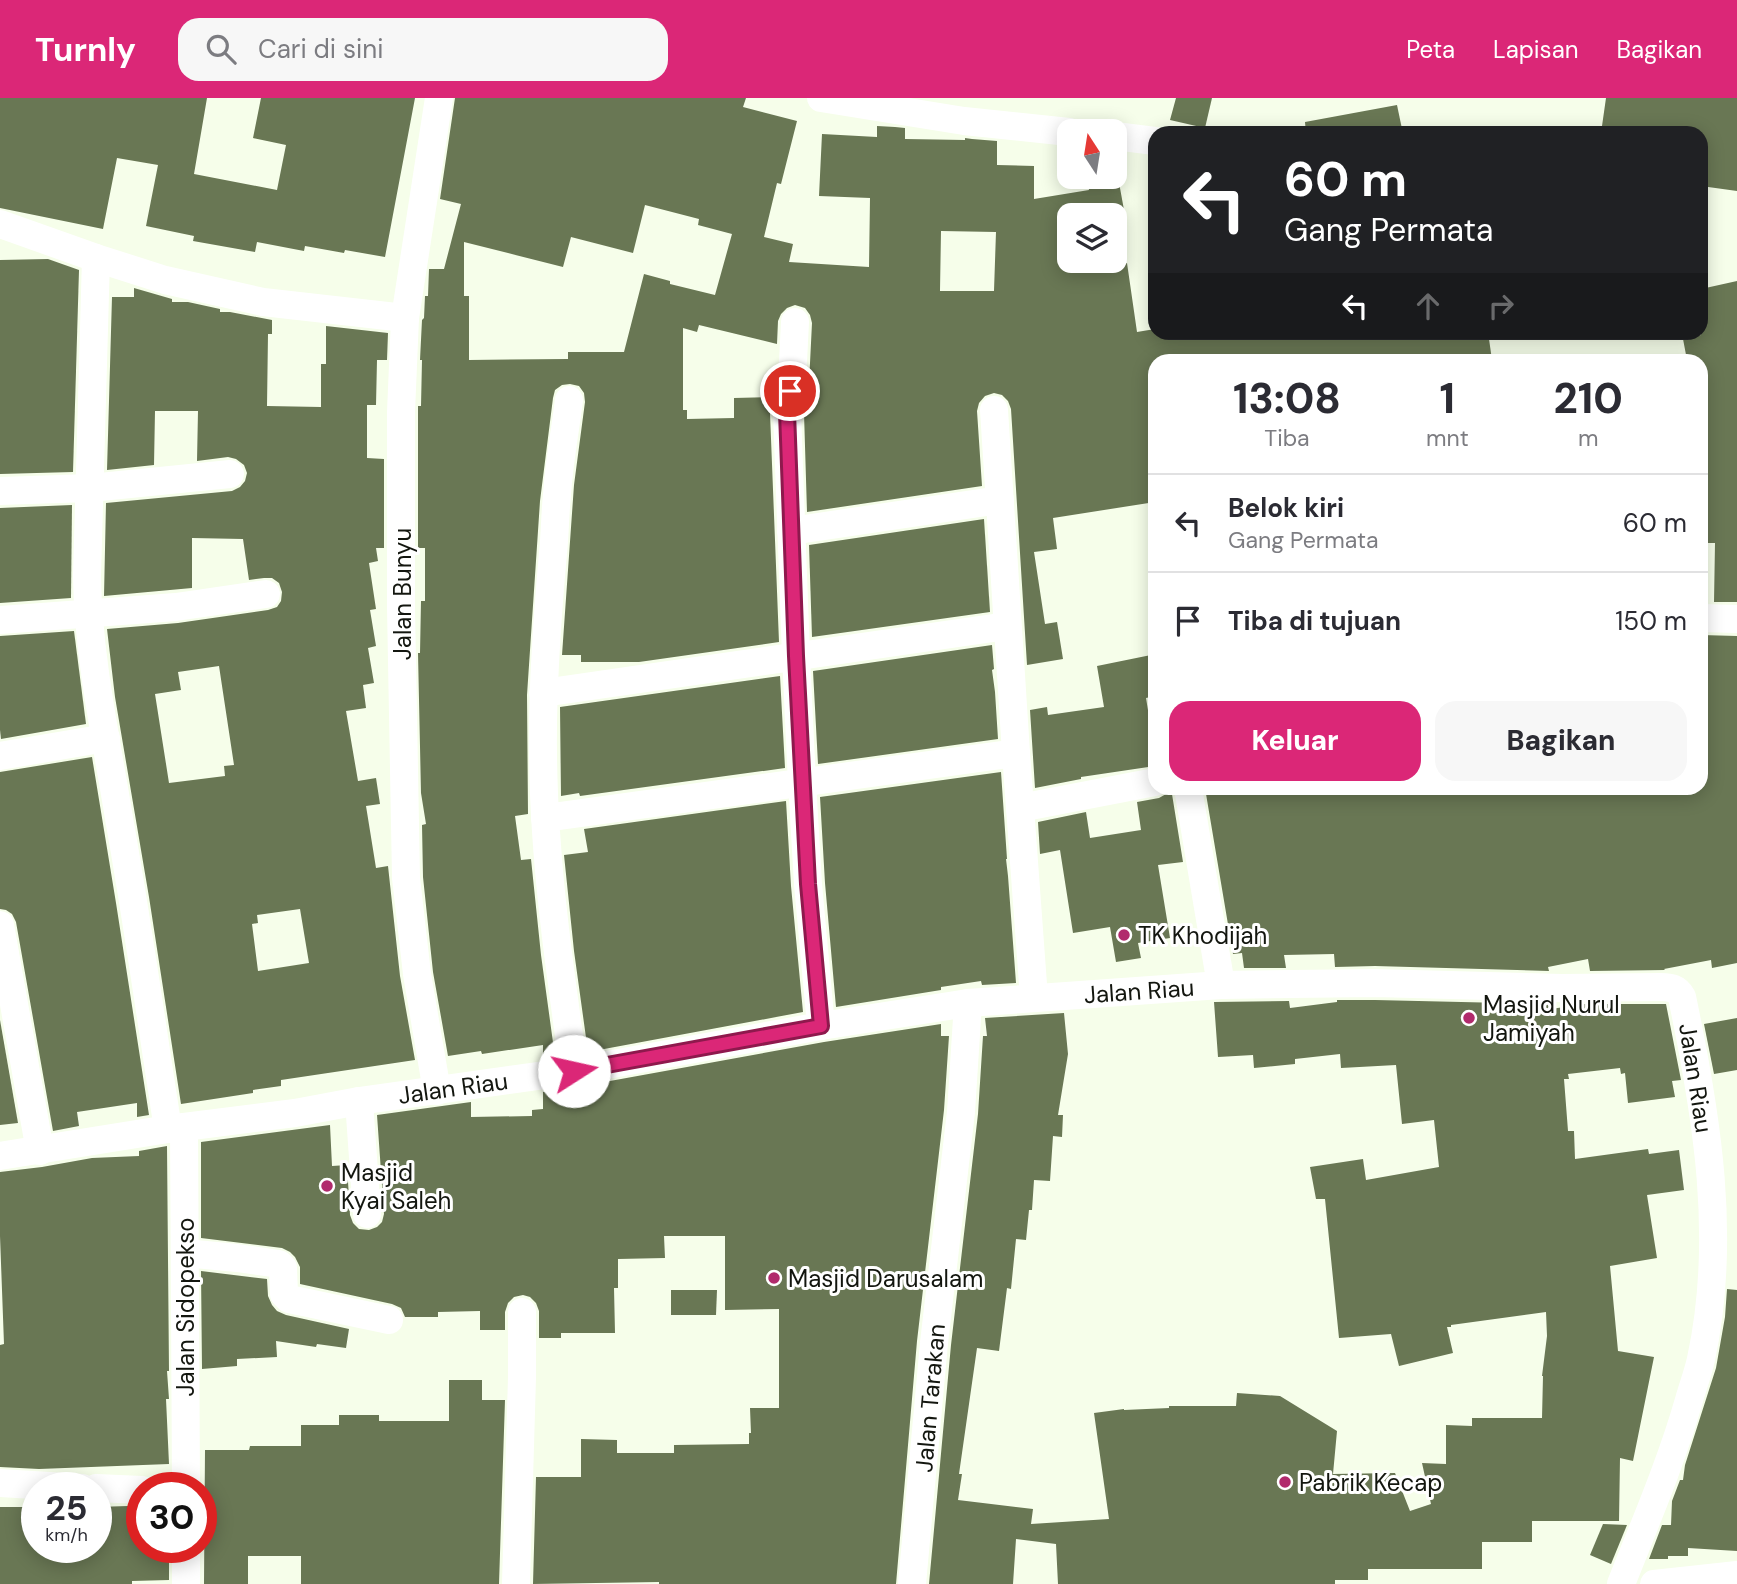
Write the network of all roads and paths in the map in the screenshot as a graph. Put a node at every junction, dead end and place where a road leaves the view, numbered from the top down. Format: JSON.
{"nodes":[{"id":1,"x":439,"y":98,"type":"edge"},
{"id":2,"x":821,"y":98,"type":"edge"},
{"id":3,"x":1057,"y":131,"type":"edge"},
{"id":4,"x":1127,"y":138,"type":"edge"},
{"id":5,"x":1148,"y":140,"type":"edge"},
{"id":6,"x":0,"y":224,"type":"edge"},
{"id":7,"x":96,"y":258,"type":"junction"},
{"id":8,"x":405,"y":318,"type":"junction"},
{"id":9,"x":795,"y":322,"type":"dead end"},
{"id":10,"x":569,"y":400,"type":"dead end"},
{"id":11,"x":994,"y":410,"type":"dead end"},
{"id":12,"x":230,"y":474,"type":"dead end"},
{"id":13,"x":90,"y":488,"type":"junction"},
{"id":14,"x":0,"y":491,"type":"edge"},
{"id":15,"x":1000,"y":500,"type":"junction"},
{"id":16,"x":791,"y":531,"type":"junction"},
{"id":17,"x":266,"y":594,"type":"dead end"},
{"id":18,"x":88,"y":615,"type":"junction"},
{"id":19,"x":1708,"y":618,"type":"edge"},
{"id":20,"x":1737,"y":619,"type":"edge"},
{"id":21,"x":0,"y":620,"type":"edge"},
{"id":22,"x":1007,"y":626,"type":"junction"},
{"id":23,"x":796,"y":656,"type":"junction"},
{"id":24,"x":543,"y":693,"type":"junction"},
{"id":25,"x":106,"y":738,"type":"junction"},
{"id":26,"x":1016,"y":753,"type":"junction"},
{"id":27,"x":0,"y":756,"type":"edge"},
{"id":28,"x":802,"y":782,"type":"junction"},
{"id":29,"x":1148,"y":783,"type":"edge"},
{"id":30,"x":1189,"y":795,"type":"edge"},
{"id":31,"x":1020,"y":808,"type":"junction"},
{"id":32,"x":545,"y":818,"type":"junction"},
{"id":33,"x":0,"y":926,"type":"edge"},
{"id":34,"x":1221,"y":985,"type":"junction"},
{"id":35,"x":1034,"y":998,"type":"junction"},
{"id":36,"x":968,"y":1003,"type":"junction"},
{"id":37,"x":821,"y":1026,"type":"junction"},
{"id":38,"x":574,"y":1071,"type":"junction"},
{"id":39,"x":437,"y":1091,"type":"junction"},
{"id":40,"x":359,"y":1101,"type":"junction"},
{"id":41,"x":176,"y":1128,"type":"junction"},
{"id":42,"x":40,"y":1150,"type":"junction"},
{"id":43,"x":0,"y":1156,"type":"edge"},
{"id":44,"x":367,"y":1214,"type":"dead end"},
{"id":45,"x":185,"y":1253,"type":"junction"},
{"id":46,"x":522,"y":1312,"type":"dead end"},
{"id":47,"x":389,"y":1320,"type":"dead end"},
{"id":48,"x":186,"y":1472,"type":"edge"},
{"id":49,"x":0,"y":1483,"type":"edge"},
{"id":50,"x":21,"y":1484,"type":"edge"},
{"id":51,"x":186,"y":1563,"type":"edge"},
{"id":52,"x":1737,"y":1575,"type":"edge"},
{"id":53,"x":186,"y":1584,"type":"edge"},
{"id":54,"x":516,"y":1584,"type":"edge"},
{"id":55,"x":912,"y":1584,"type":"edge"},
{"id":56,"x":1622,"y":1584,"type":"edge"},
{"id":57,"x":1654,"y":1584,"type":"edge"}],
"edges":[{"from":1,"to":8,"type":"street","name":"Jalan Bunyu"},
{"from":2,"to":3,"type":"street"},
{"from":4,"to":5,"type":"street"},
{"from":6,"to":7,"type":"street"},
{"from":7,"to":8,"type":"street"},
{"from":7,"to":13,"type":"street","name":"Jalan Sidopekso"},
{"from":8,"to":39,"type":"street","name":"Jalan Bunyu"},
{"from":9,"to":16,"type":"street"},
{"from":10,"to":24,"type":"street"},
{"from":11,"to":15,"type":"street"},
{"from":12,"to":13,"type":"street"},
{"from":13,"to":14,"type":"street"},
{"from":13,"to":18,"type":"street","name":"Jalan Sidopekso"},
{"from":15,"to":16,"type":"street"},
{"from":15,"to":22,"type":"street"},
{"from":16,"to":23,"type":"street"},
{"from":17,"to":18,"type":"street"},
{"from":18,"to":21,"type":"street"},
{"from":18,"to":25,"type":"street","name":"Jalan Sidopekso"},
{"from":19,"to":20,"type":"street"},
{"from":22,"to":23,"type":"street"},
{"from":22,"to":26,"type":"street"},
{"from":23,"to":24,"type":"street"},
{"from":23,"to":28,"type":"street"},
{"from":24,"to":32,"type":"street"},
{"from":25,"to":27,"type":"street"},
{"from":25,"to":41,"type":"street","name":"Jalan Sidopekso"},
{"from":26,"to":28,"type":"street"},
{"from":26,"to":31,"type":"street"},
{"from":28,"to":32,"type":"street"},
{"from":28,"to":37,"type":"street"},
{"from":29,"to":31,"type":"street"},
{"from":30,"to":34,"type":"street"},
{"from":31,"to":35,"type":"street"},
{"from":32,"to":38,"type":"street"},
{"from":33,"to":42,"type":"street"},
{"from":34,"to":35,"type":"street","name":"Jalan Riau"},
{"from":34,"to":56,"type":"street","name":"Jalan Riau"},
{"from":35,"to":36,"type":"street","name":"Jalan Riau"},
{"from":36,"to":37,"type":"street","name":"Jalan Riau"},
{"from":36,"to":55,"type":"street","name":"Jalan Tarakan"},
{"from":37,"to":38,"type":"street","name":"Jalan Riau"},
{"from":38,"to":39,"type":"street","name":"Jalan Riau"},
{"from":39,"to":40,"type":"street","name":"Jalan Riau"},
{"from":40,"to":41,"type":"street","name":"Jalan Riau"},
{"from":40,"to":44,"type":"street"},
{"from":41,"to":42,"type":"street","name":"Jalan Riau"},
{"from":41,"to":45,"type":"street","name":"Jalan Sidopekso"},
{"from":42,"to":43,"type":"street","name":"Jalan Riau"},
{"from":45,"to":47,"type":"street"},
{"from":45,"to":48,"type":"street","name":"Jalan Sidopekso"},
{"from":46,"to":54,"type":"street"},
{"from":49,"to":50,"type":"street"},
{"from":51,"to":53,"type":"street"},
{"from":52,"to":57,"type":"street"}]}
